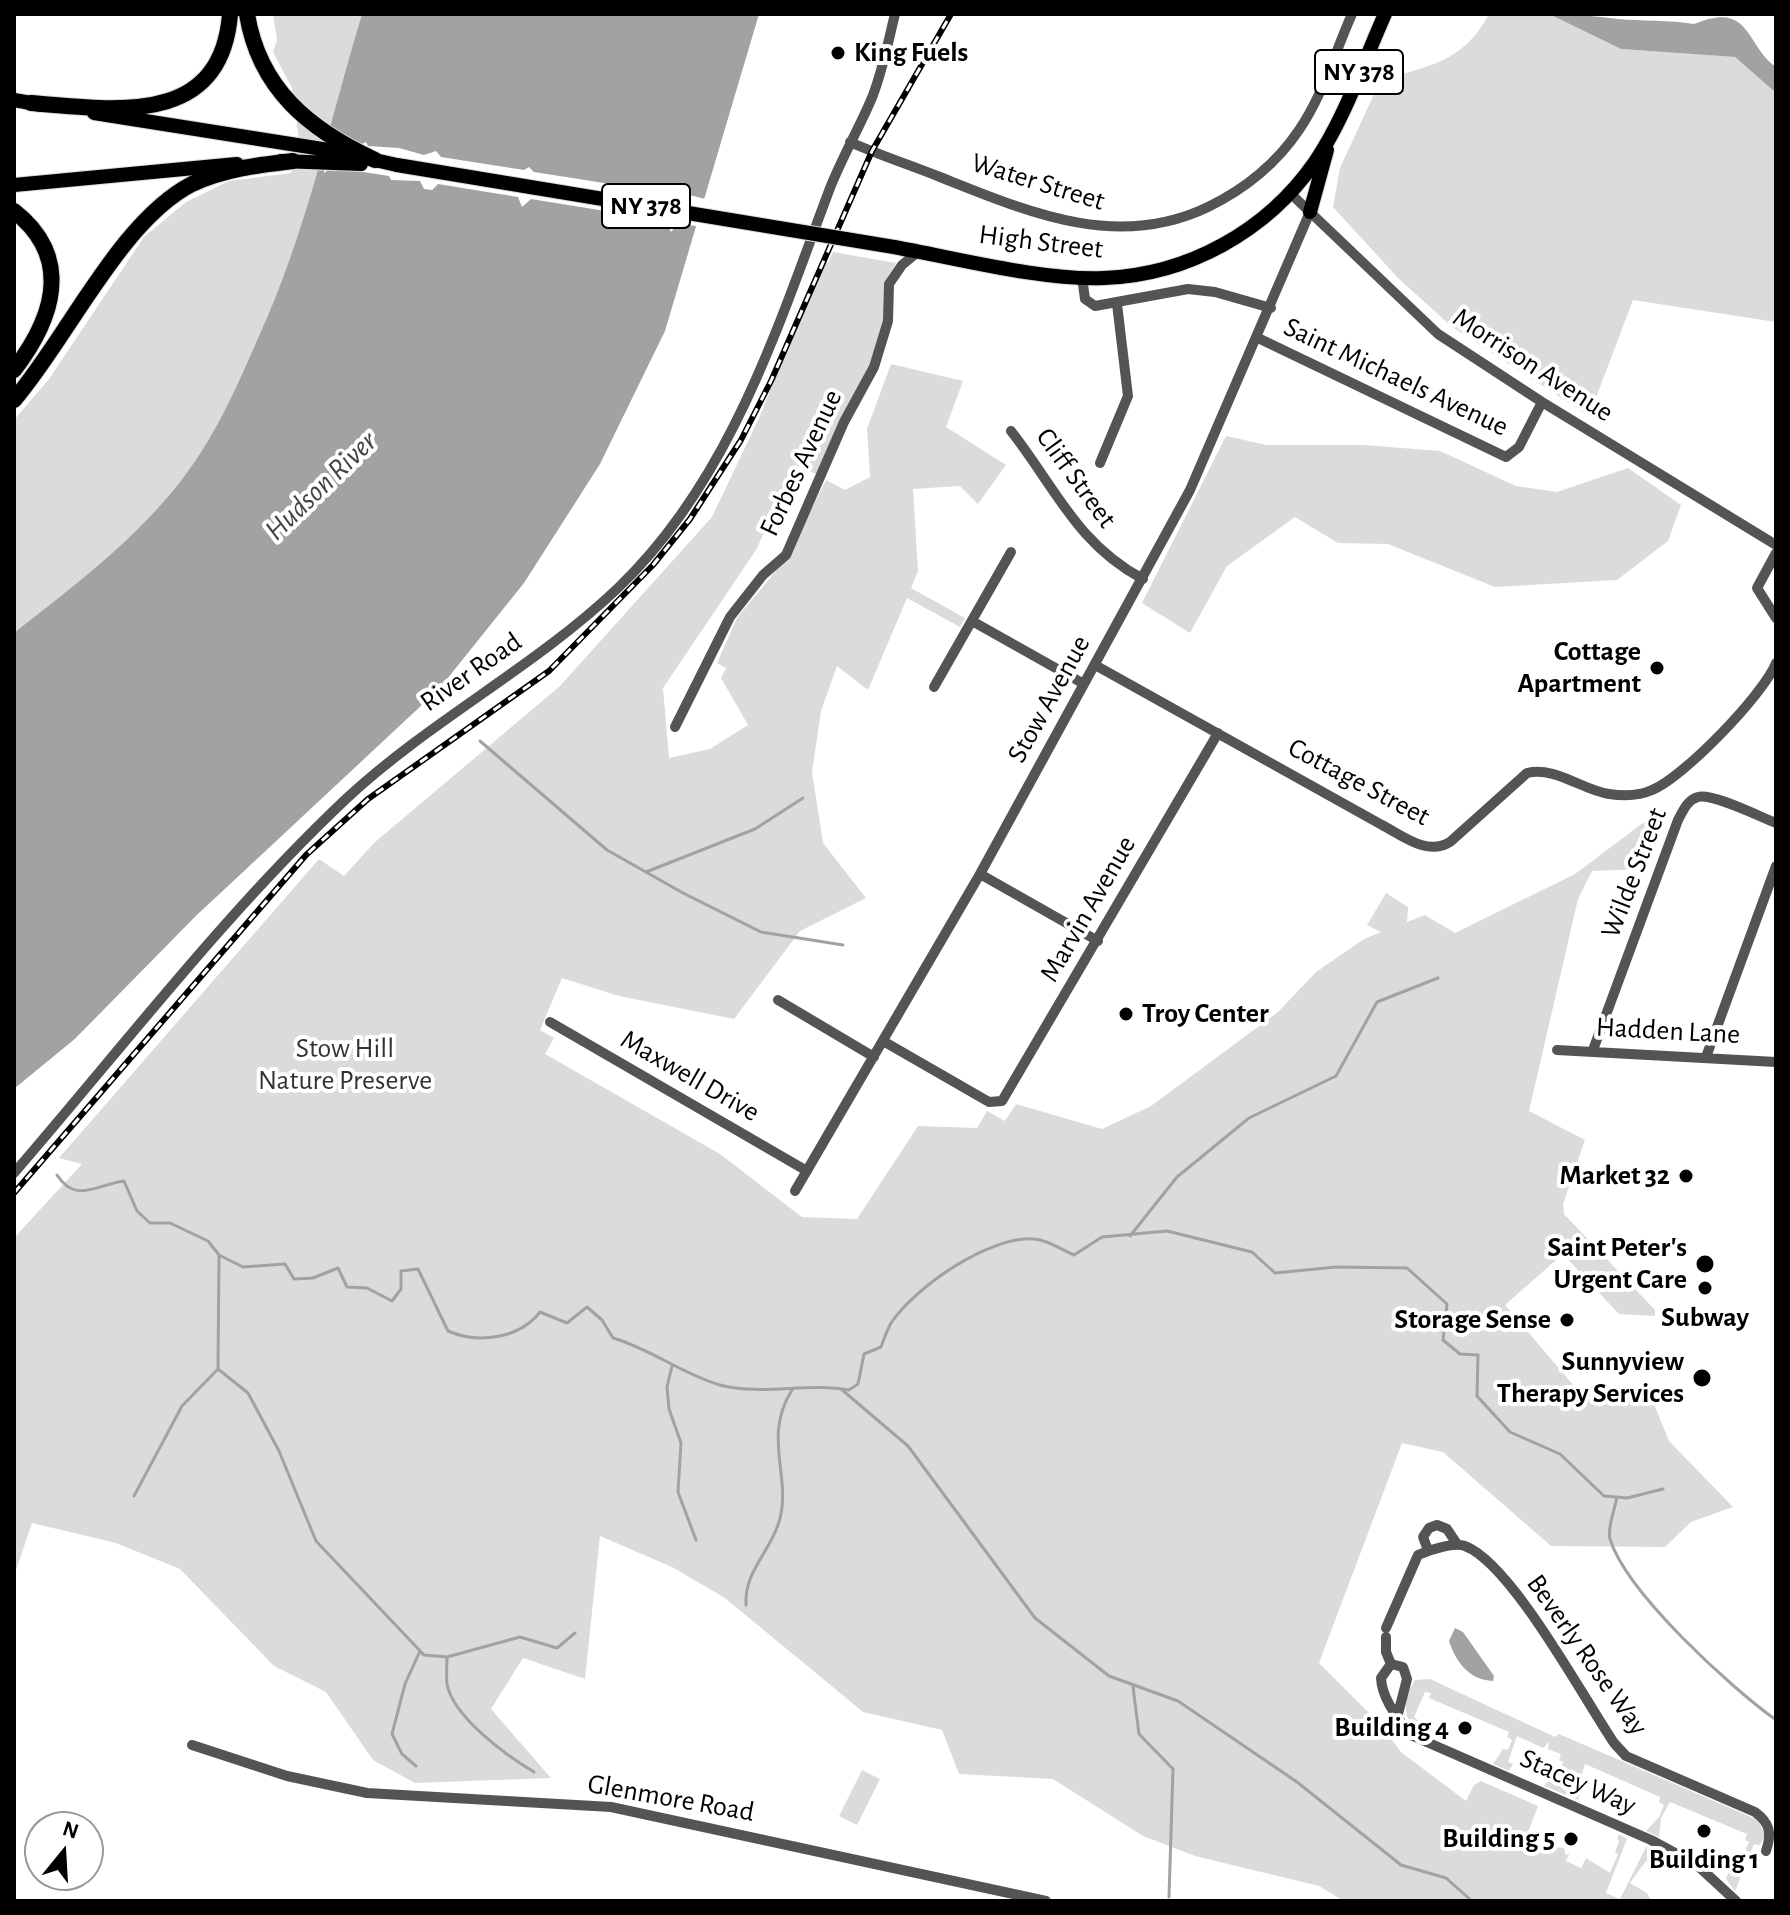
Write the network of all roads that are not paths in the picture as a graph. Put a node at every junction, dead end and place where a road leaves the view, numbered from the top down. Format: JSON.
{"nodes":[{"id":1,"x":230,"y":14,"type":"edge"},
{"id":2,"x":247,"y":14,"type":"edge"},
{"id":3,"x":895,"y":14,"type":"edge"},
{"id":4,"x":1352,"y":14,"type":"edge"},
{"id":5,"x":1385,"y":14,"type":"edge"},
{"id":6,"x":14,"y":100,"type":"edge"},
{"id":7,"x":31,"y":103,"type":"junction"},
{"id":8,"x":1333,"y":130,"type":"junction"},
{"id":9,"x":850,"y":142,"type":"junction"},
{"id":10,"x":375,"y":160,"type":"junction"},
{"id":11,"x":293,"y":161,"type":"joint"},
{"id":12,"x":254,"y":164,"type":"junction"},
{"id":13,"x":397,"y":165,"type":"junction"},
{"id":14,"x":14,"y":185,"type":"edge"},
{"id":15,"x":1290,"y":193,"type":"junction"},
{"id":16,"x":14,"y":211,"type":"edge"},
{"id":17,"x":1310,"y":212,"type":"junction"},
{"id":18,"x":919,"y":251,"type":"junction"},
{"id":19,"x":1082,"y":277,"type":"junction"},
{"id":20,"x":1117,"y":304,"type":"junction"},
{"id":21,"x":1271,"y":308,"type":"junction"},
{"id":22,"x":1258,"y":338,"type":"junction"},
{"id":23,"x":14,"y":370,"type":"edge"},
{"id":24,"x":14,"y":400,"type":"edge"},
{"id":25,"x":1542,"y":402,"type":"junction"},
{"id":26,"x":1011,"y":431,"type":"dead end"},
{"id":27,"x":1100,"y":463,"type":"dead end"},
{"id":28,"x":1776,"y":545,"type":"edge"},
{"id":29,"x":1011,"y":552,"type":"dead end"},
{"id":30,"x":1776,"y":553,"type":"edge"},
{"id":31,"x":1143,"y":579,"type":"junction"},
{"id":32,"x":1776,"y":618,"type":"edge"},
{"id":33,"x":972,"y":621,"type":"junction"},
{"id":34,"x":1776,"y":663,"type":"edge"},
{"id":35,"x":1095,"y":665,"type":"junction"},
{"id":36,"x":1084,"y":684,"type":"junction"},
{"id":37,"x":934,"y":687,"type":"dead end"},
{"id":38,"x":675,"y":727,"type":"dead end"},
{"id":39,"x":1218,"y":733,"type":"junction"},
{"id":40,"x":1776,"y":823,"type":"edge"},
{"id":41,"x":1776,"y":866,"type":"edge"},
{"id":42,"x":980,"y":874,"type":"junction"},
{"id":43,"x":1098,"y":941,"type":"junction"},
{"id":44,"x":778,"y":1000,"type":"dead end"},
{"id":45,"x":550,"y":1022,"type":"dead end"},
{"id":46,"x":883,"y":1041,"type":"junction"},
{"id":47,"x":1557,"y":1050,"type":"dead end"},
{"id":48,"x":1593,"y":1050,"type":"junction"},
{"id":49,"x":874,"y":1057,"type":"junction"},
{"id":50,"x":1706,"y":1057,"type":"junction"},
{"id":51,"x":1776,"y":1062,"type":"edge"},
{"id":52,"x":807,"y":1171,"type":"junction"},
{"id":53,"x":14,"y":1173,"type":"edge"},
{"id":54,"x":795,"y":1191,"type":"dead end"},
{"id":55,"x":1457,"y":1544,"type":"junction"},
{"id":56,"x":1428,"y":1550,"type":"junction"},
{"id":57,"x":1391,"y":1664,"type":"junction"},
{"id":58,"x":1398,"y":1714,"type":"junction"},
{"id":59,"x":192,"y":1745,"type":"dead end"},
{"id":60,"x":1766,"y":1851,"type":"dead end"},
{"id":61,"x":1046,"y":1901,"type":"edge"},
{"id":62,"x":1736,"y":1901,"type":"edge"}],
"edges":[{"from":1,"to":7,"type":"highway"},
{"from":2,"to":10,"type":"highway"},
{"from":3,"to":9,"type":"street","name":"River Road"},
{"from":4,"to":9,"type":"street","name":"Water Street"},
{"from":5,"to":8,"type":"main road","name":"High Street","number":"NY 378"},
{"from":6,"to":7,"type":"main road","number":"NY 378"},
{"from":7,"to":10,"type":"main road","number":"NY 378"},
{"from":8,"to":15,"type":"main road","name":"High Street","number":"NY 378"},
{"from":8,"to":17,"type":"main road"},
{"from":9,"to":53,"type":"street","name":"River Road"},
{"from":10,"to":13,"type":"main road","number":"NY 378"},
{"from":11,"to":12,"type":"highway"},
{"from":11,"to":13,"type":"main road","number":"NY 378"},
{"from":12,"to":14,"type":"main road"},
{"from":12,"to":24,"type":"highway"},
{"from":13,"to":18,"type":"main road","name":"High Street","number":"NY 378","bridge":true},
{"from":15,"to":17,"type":"street","name":"Morrison Avenue"},
{"from":15,"to":19,"type":"main road","name":"High Street","number":"NY 378"},
{"from":16,"to":23,"type":"highway"},
{"from":17,"to":21,"type":"street","name":"Stow Avenue"},
{"from":17,"to":25,"type":"street","name":"Morrison Avenue"},
{"from":18,"to":19,"type":"main road","name":"High Street","number":"NY 378"},
{"from":18,"to":38,"type":"street","name":"Forbes Avenue"},
{"from":19,"to":20,"type":"street"},
{"from":20,"to":21,"type":"street"},
{"from":20,"to":27,"type":"street"},
{"from":21,"to":22,"type":"street","name":"Stow Avenue"},
{"from":22,"to":25,"type":"street","name":"Saint Michaels Avenue"},
{"from":22,"to":31,"type":"street","name":"Stow Avenue"},
{"from":25,"to":28,"type":"street","name":"Morrison Avenue"},
{"from":26,"to":31,"type":"street","name":"Cliff Street"},
{"from":29,"to":33,"type":"street"},
{"from":30,"to":32,"type":"street"},
{"from":31,"to":35,"type":"street","name":"Stow Avenue"},
{"from":33,"to":36,"type":"street"},
{"from":33,"to":37,"type":"street"},
{"from":34,"to":39,"type":"street","name":"Cottage Street"},
{"from":35,"to":36,"type":"street","name":"Stow Avenue"},
{"from":35,"to":39,"type":"street","name":"Cottage Street"},
{"from":36,"to":42,"type":"street","name":"Stow Avenue"},
{"from":39,"to":43,"type":"street","name":"Marvin Avenue"},
{"from":40,"to":48,"type":"street","name":"Wilde Street"},
{"from":41,"to":50,"type":"street"},
{"from":42,"to":43,"type":"street"},
{"from":42,"to":46,"type":"street","name":"Stow Avenue"},
{"from":43,"to":46,"type":"street","name":"Marvin Avenue"},
{"from":44,"to":49,"type":"street"},
{"from":45,"to":52,"type":"street","name":"Maxwell Drive"},
{"from":46,"to":49,"type":"street","name":"Stow Avenue"},
{"from":47,"to":48,"type":"street","name":"Hadden Lane"},
{"from":48,"to":50,"type":"street","name":"Hadden Lane"},
{"from":49,"to":52,"type":"street","name":"Stow Avenue"},
{"from":50,"to":51,"type":"street","name":"Hadden Lane"},
{"from":52,"to":54,"type":"street","name":"Stow Avenue"},
{"from":55,"to":56,"type":"street"},
{"from":55,"to":56,"type":"street"},
{"from":55,"to":60,"type":"street","name":"Beverly Rose Way"},
{"from":56,"to":57,"type":"street","name":"Stacey Way"},
{"from":57,"to":58,"type":"street","name":"Stacey Way"},
{"from":57,"to":58,"type":"street","name":"Stacey Way"},
{"from":58,"to":62,"type":"street","name":"Stacey Way"},
{"from":59,"to":61,"type":"street","name":"Glenmore Road"}]}
